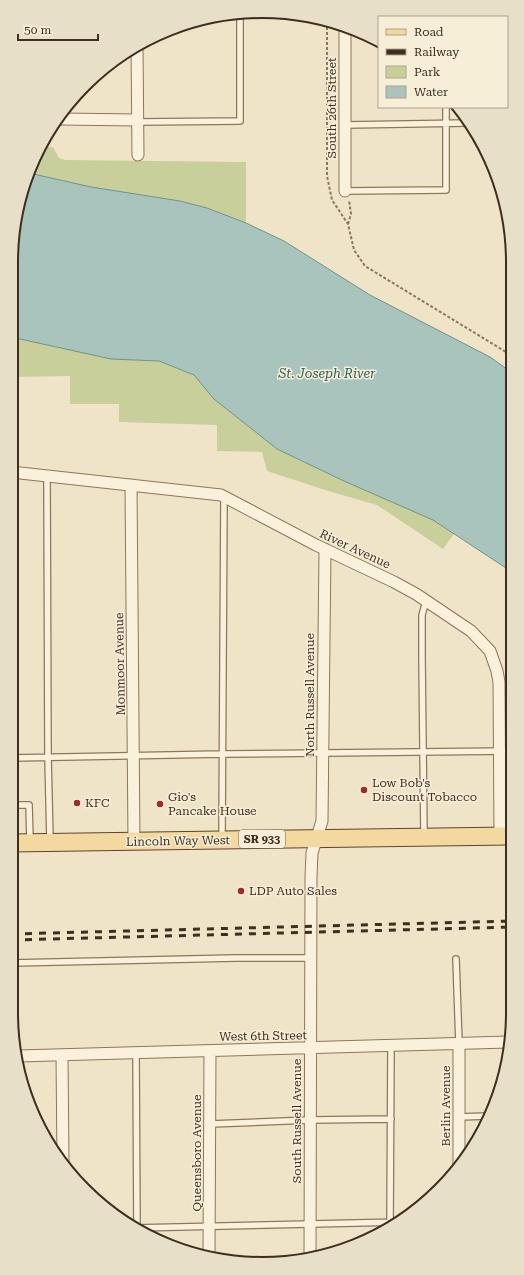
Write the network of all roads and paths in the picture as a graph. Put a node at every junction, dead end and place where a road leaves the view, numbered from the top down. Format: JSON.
{"nodes":[{"id":1,"x":240,"y":19,"type":"edge"},
{"id":2,"x":327,"y":27,"type":"edge"},
{"id":3,"x":345,"y":33,"type":"edge"},
{"id":4,"x":137,"y":53,"type":"edge"},
{"id":5,"x":446,"y":108,"type":"edge"},
{"id":6,"x":63,"y":120,"type":"edge"},
{"id":7,"x":138,"y":121,"type":"junction"},
{"id":8,"x":446,"y":122,"type":"junction"},
{"id":9,"x":463,"y":123,"type":"edge"},
{"id":10,"x":345,"y":125,"type":"junction"},
{"id":11,"x":138,"y":155,"type":"dead end"},
{"id":12,"x":346,"y":191,"type":"junction"},
{"id":13,"x":348,"y":224,"type":"junction"},
{"id":14,"x":506,"y":352,"type":"edge"},
{"id":15,"x":18,"y":473,"type":"edge"},
{"id":16,"x":47,"y":476,"type":"junction"},
{"id":17,"x":131,"y":486,"type":"junction"},
{"id":18,"x":224,"y":497,"type":"junction"},
{"id":19,"x":325,"y":549,"type":"junction"},
{"id":20,"x":426,"y":601,"type":"junction"},
{"id":21,"x":423,"y":751,"type":"junction"},
{"id":22,"x":499,"y":751,"type":"junction"},
{"id":23,"x":506,"y":751,"type":"edge"},
{"id":24,"x":323,"y":753,"type":"junction"},
{"id":25,"x":223,"y":754,"type":"junction"},
{"id":26,"x":134,"y":756,"type":"junction"},
{"id":27,"x":48,"y":757,"type":"junction"},
{"id":28,"x":18,"y":758,"type":"edge"},
{"id":29,"x":18,"y":805,"type":"edge"},
{"id":30,"x":506,"y":836,"type":"edge"},
{"id":31,"x":424,"y":837,"type":"junction"},
{"id":32,"x":316,"y":839,"type":"junction"},
{"id":33,"x":222,"y":840,"type":"junction"},
{"id":34,"x":134,"y":842,"type":"junction"},
{"id":35,"x":18,"y":843,"type":"edge"},
{"id":36,"x":30,"y":843,"type":"junction"},
{"id":37,"x":50,"y":843,"type":"junction"},
{"id":38,"x":310,"y":958,"type":"junction"},
{"id":39,"x":456,"y":959,"type":"dead end"},
{"id":40,"x":18,"y":963,"type":"edge"},
{"id":41,"x":504,"y":1042,"type":"edge"},
{"id":42,"x":459,"y":1044,"type":"junction"},
{"id":43,"x":391,"y":1046,"type":"junction"},
{"id":44,"x":310,"y":1049,"type":"junction"},
{"id":45,"x":210,"y":1050,"type":"junction"},
{"id":46,"x":136,"y":1053,"type":"junction"},
{"id":47,"x":62,"y":1055,"type":"junction"},
{"id":48,"x":22,"y":1056,"type":"edge"},
{"id":49,"x":483,"y":1116,"type":"edge"},
{"id":50,"x":459,"y":1117,"type":"junction"},
{"id":51,"x":391,"y":1119,"type":"junction"},
{"id":52,"x":310,"y":1120,"type":"junction"},
{"id":53,"x":210,"y":1124,"type":"junction"},
{"id":54,"x":63,"y":1155,"type":"edge"},
{"id":55,"x":459,"y":1158,"type":"edge"},
{"id":56,"x":390,"y":1221,"type":"edge"},
{"id":57,"x":136,"y":1222,"type":"edge"},
{"id":58,"x":384,"y":1224,"type":"edge"},
{"id":59,"x":310,"y":1225,"type":"junction"},
{"id":60,"x":209,"y":1227,"type":"junction"},
{"id":61,"x":148,"y":1229,"type":"edge"},
{"id":62,"x":209,"y":1251,"type":"edge"},
{"id":63,"x":310,"y":1252,"type":"edge"}],
"edges":[{"from":1,"to":7,"type":"lane"},
{"from":2,"to":13,"type":"path"},
{"from":3,"to":10,"type":"street","name":"South 26th Street"},
{"from":4,"to":7,"type":"street"},
{"from":5,"to":8,"type":"lane"},
{"from":6,"to":7,"type":"street"},
{"from":7,"to":11,"type":"street"},
{"from":8,"to":9,"type":"lane"},
{"from":8,"to":10,"type":"lane"},
{"from":8,"to":12,"type":"lane"},
{"from":10,"to":12,"type":"street","name":"South 26th Street"},
{"from":12,"to":13,"type":"path"},
{"from":13,"to":14,"type":"path"},
{"from":15,"to":16,"type":"street","name":"River Avenue"},
{"from":16,"to":17,"type":"street","name":"River Avenue"},
{"from":16,"to":27,"type":"lane"},
{"from":17,"to":18,"type":"street","name":"River Avenue"},
{"from":17,"to":26,"type":"street","name":"Monmoor Avenue"},
{"from":18,"to":19,"type":"street","name":"River Avenue"},
{"from":18,"to":25,"type":"lane"},
{"from":19,"to":20,"type":"street","name":"River Avenue"},
{"from":19,"to":24,"type":"street","name":"North Russell Avenue"},
{"from":20,"to":21,"type":"lane"},
{"from":20,"to":22,"type":"street","name":"River Avenue"},
{"from":21,"to":22,"type":"lane"},
{"from":21,"to":24,"type":"lane"},
{"from":21,"to":31,"type":"lane"},
{"from":22,"to":23,"type":"lane"},
{"from":22,"to":30,"type":"street","name":"River Avenue"},
{"from":24,"to":25,"type":"lane"},
{"from":24,"to":32,"type":"street","name":"North Russell Avenue"},
{"from":25,"to":26,"type":"lane"},
{"from":25,"to":33,"type":"lane"},
{"from":26,"to":27,"type":"lane"},
{"from":26,"to":34,"type":"street","name":"Monmoor Avenue"},
{"from":27,"to":28,"type":"lane"},
{"from":27,"to":37,"type":"lane"},
{"from":29,"to":36,"type":"lane"},
{"from":30,"to":31,"type":"main road","name":"Lincoln Way West","number":"SR 933"},
{"from":31,"to":32,"type":"main road","name":"Lincoln Way West","number":"SR 933"},
{"from":32,"to":33,"type":"main road","name":"Lincoln Way West","number":"SR 933"},
{"from":32,"to":38,"type":"street","name":"South Russell Avenue"},
{"from":33,"to":34,"type":"main road","name":"Lincoln Way West","number":"SR 933"},
{"from":34,"to":37,"type":"main road","name":"Lincoln Way West","number":"SR 933"},
{"from":35,"to":36,"type":"main road","name":"Lincoln Way West","number":"SR 933"},
{"from":36,"to":37,"type":"main road","name":"Lincoln Way West","number":"SR 933"},
{"from":38,"to":40,"type":"lane"},
{"from":38,"to":44,"type":"street","name":"South Russell Avenue"},
{"from":39,"to":42,"type":"lane"},
{"from":41,"to":42,"type":"street","name":"West 6th Street"},
{"from":42,"to":43,"type":"street","name":"West 6th Street"},
{"from":42,"to":50,"type":"street","name":"Berlin Avenue"},
{"from":43,"to":44,"type":"street","name":"West 6th Street"},
{"from":43,"to":51,"type":"lane"},
{"from":44,"to":45,"type":"street","name":"West 6th Street"},
{"from":44,"to":52,"type":"street","name":"South Russell Avenue"},
{"from":45,"to":46,"type":"street","name":"West 6th Street"},
{"from":45,"to":53,"type":"street","name":"Queensboro Avenue"},
{"from":46,"to":47,"type":"street","name":"West 6th Street"},
{"from":46,"to":57,"type":"lane"},
{"from":47,"to":48,"type":"street","name":"West 6th Street"},
{"from":47,"to":54,"type":"street"},
{"from":49,"to":50,"type":"lane"},
{"from":50,"to":55,"type":"street","name":"Berlin Avenue"},
{"from":51,"to":52,"type":"lane"},
{"from":51,"to":56,"type":"lane"},
{"from":52,"to":53,"type":"lane"},
{"from":52,"to":59,"type":"street","name":"South Russell Avenue"},
{"from":53,"to":60,"type":"street","name":"Queensboro Avenue"},
{"from":58,"to":59,"type":"lane"},
{"from":59,"to":60,"type":"lane"},
{"from":59,"to":63,"type":"street","name":"South Russell Avenue"},
{"from":60,"to":61,"type":"lane"},
{"from":60,"to":62,"type":"street","name":"Queensboro Avenue"}]}
